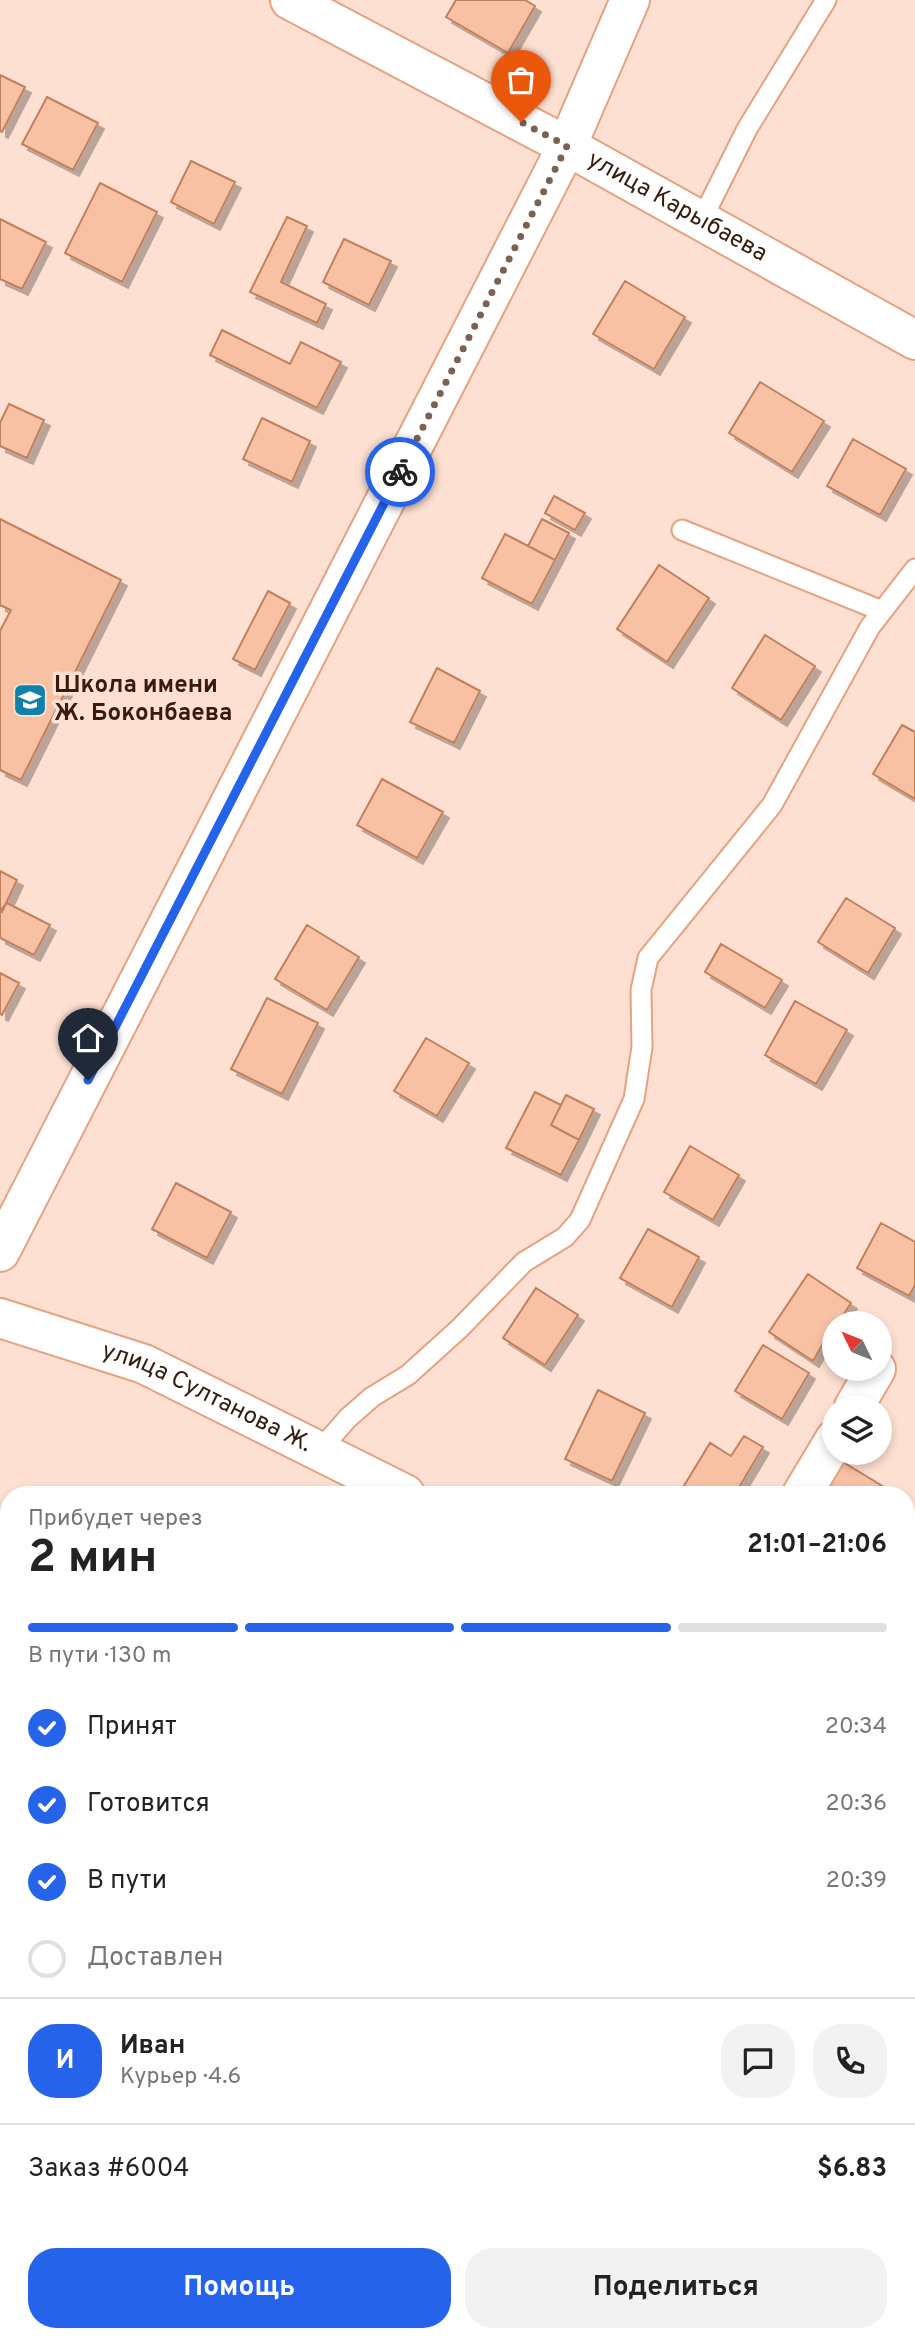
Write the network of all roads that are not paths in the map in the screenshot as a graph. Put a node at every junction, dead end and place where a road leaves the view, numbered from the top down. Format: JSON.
{"nodes":[{"id":1,"x":290,"y":0,"type":"edge"},
{"id":2,"x":630,"y":0,"type":"edge"},
{"id":3,"x":826,"y":0,"type":"edge"},
{"id":4,"x":567,"y":146,"type":"junction"},
{"id":5,"x":701,"y":221,"type":"junction"},
{"id":6,"x":915,"y":340,"type":"edge"},
{"id":7,"x":682,"y":530,"type":"dead end"},
{"id":8,"x":915,"y":569,"type":"edge"},
{"id":9,"x":882,"y":611,"type":"junction"},
{"id":10,"x":0,"y":1252,"type":"edge"},
{"id":11,"x":0,"y":1318,"type":"edge"},
{"id":12,"x":319,"y":1451,"type":"junction"},
{"id":13,"x":822,"y":1461,"type":"edge"},
{"id":14,"x":389,"y":1486,"type":"edge"},
{"id":15,"x":807,"y":1486,"type":"edge"}],
"edges":[{"from":1,"to":4,"type":"main road","name":"улица Карыбаева"},
{"from":2,"to":4,"type":"main road"},
{"from":3,"to":5,"type":"lane"},
{"from":4,"to":5,"type":"main road","name":"улица Карыбаева"},
{"from":4,"to":10,"type":"main road"},
{"from":5,"to":6,"type":"main road","name":"улица Карыбаева"},
{"from":7,"to":9,"type":"lane"},
{"from":8,"to":9,"type":"lane"},
{"from":9,"to":12,"type":"lane"},
{"from":11,"to":12,"type":"main road","name":"улица Султанова Ж."},
{"from":12,"to":14,"type":"main road","name":"улица Султанова Ж."},
{"from":13,"to":15,"type":"main road"}]}
